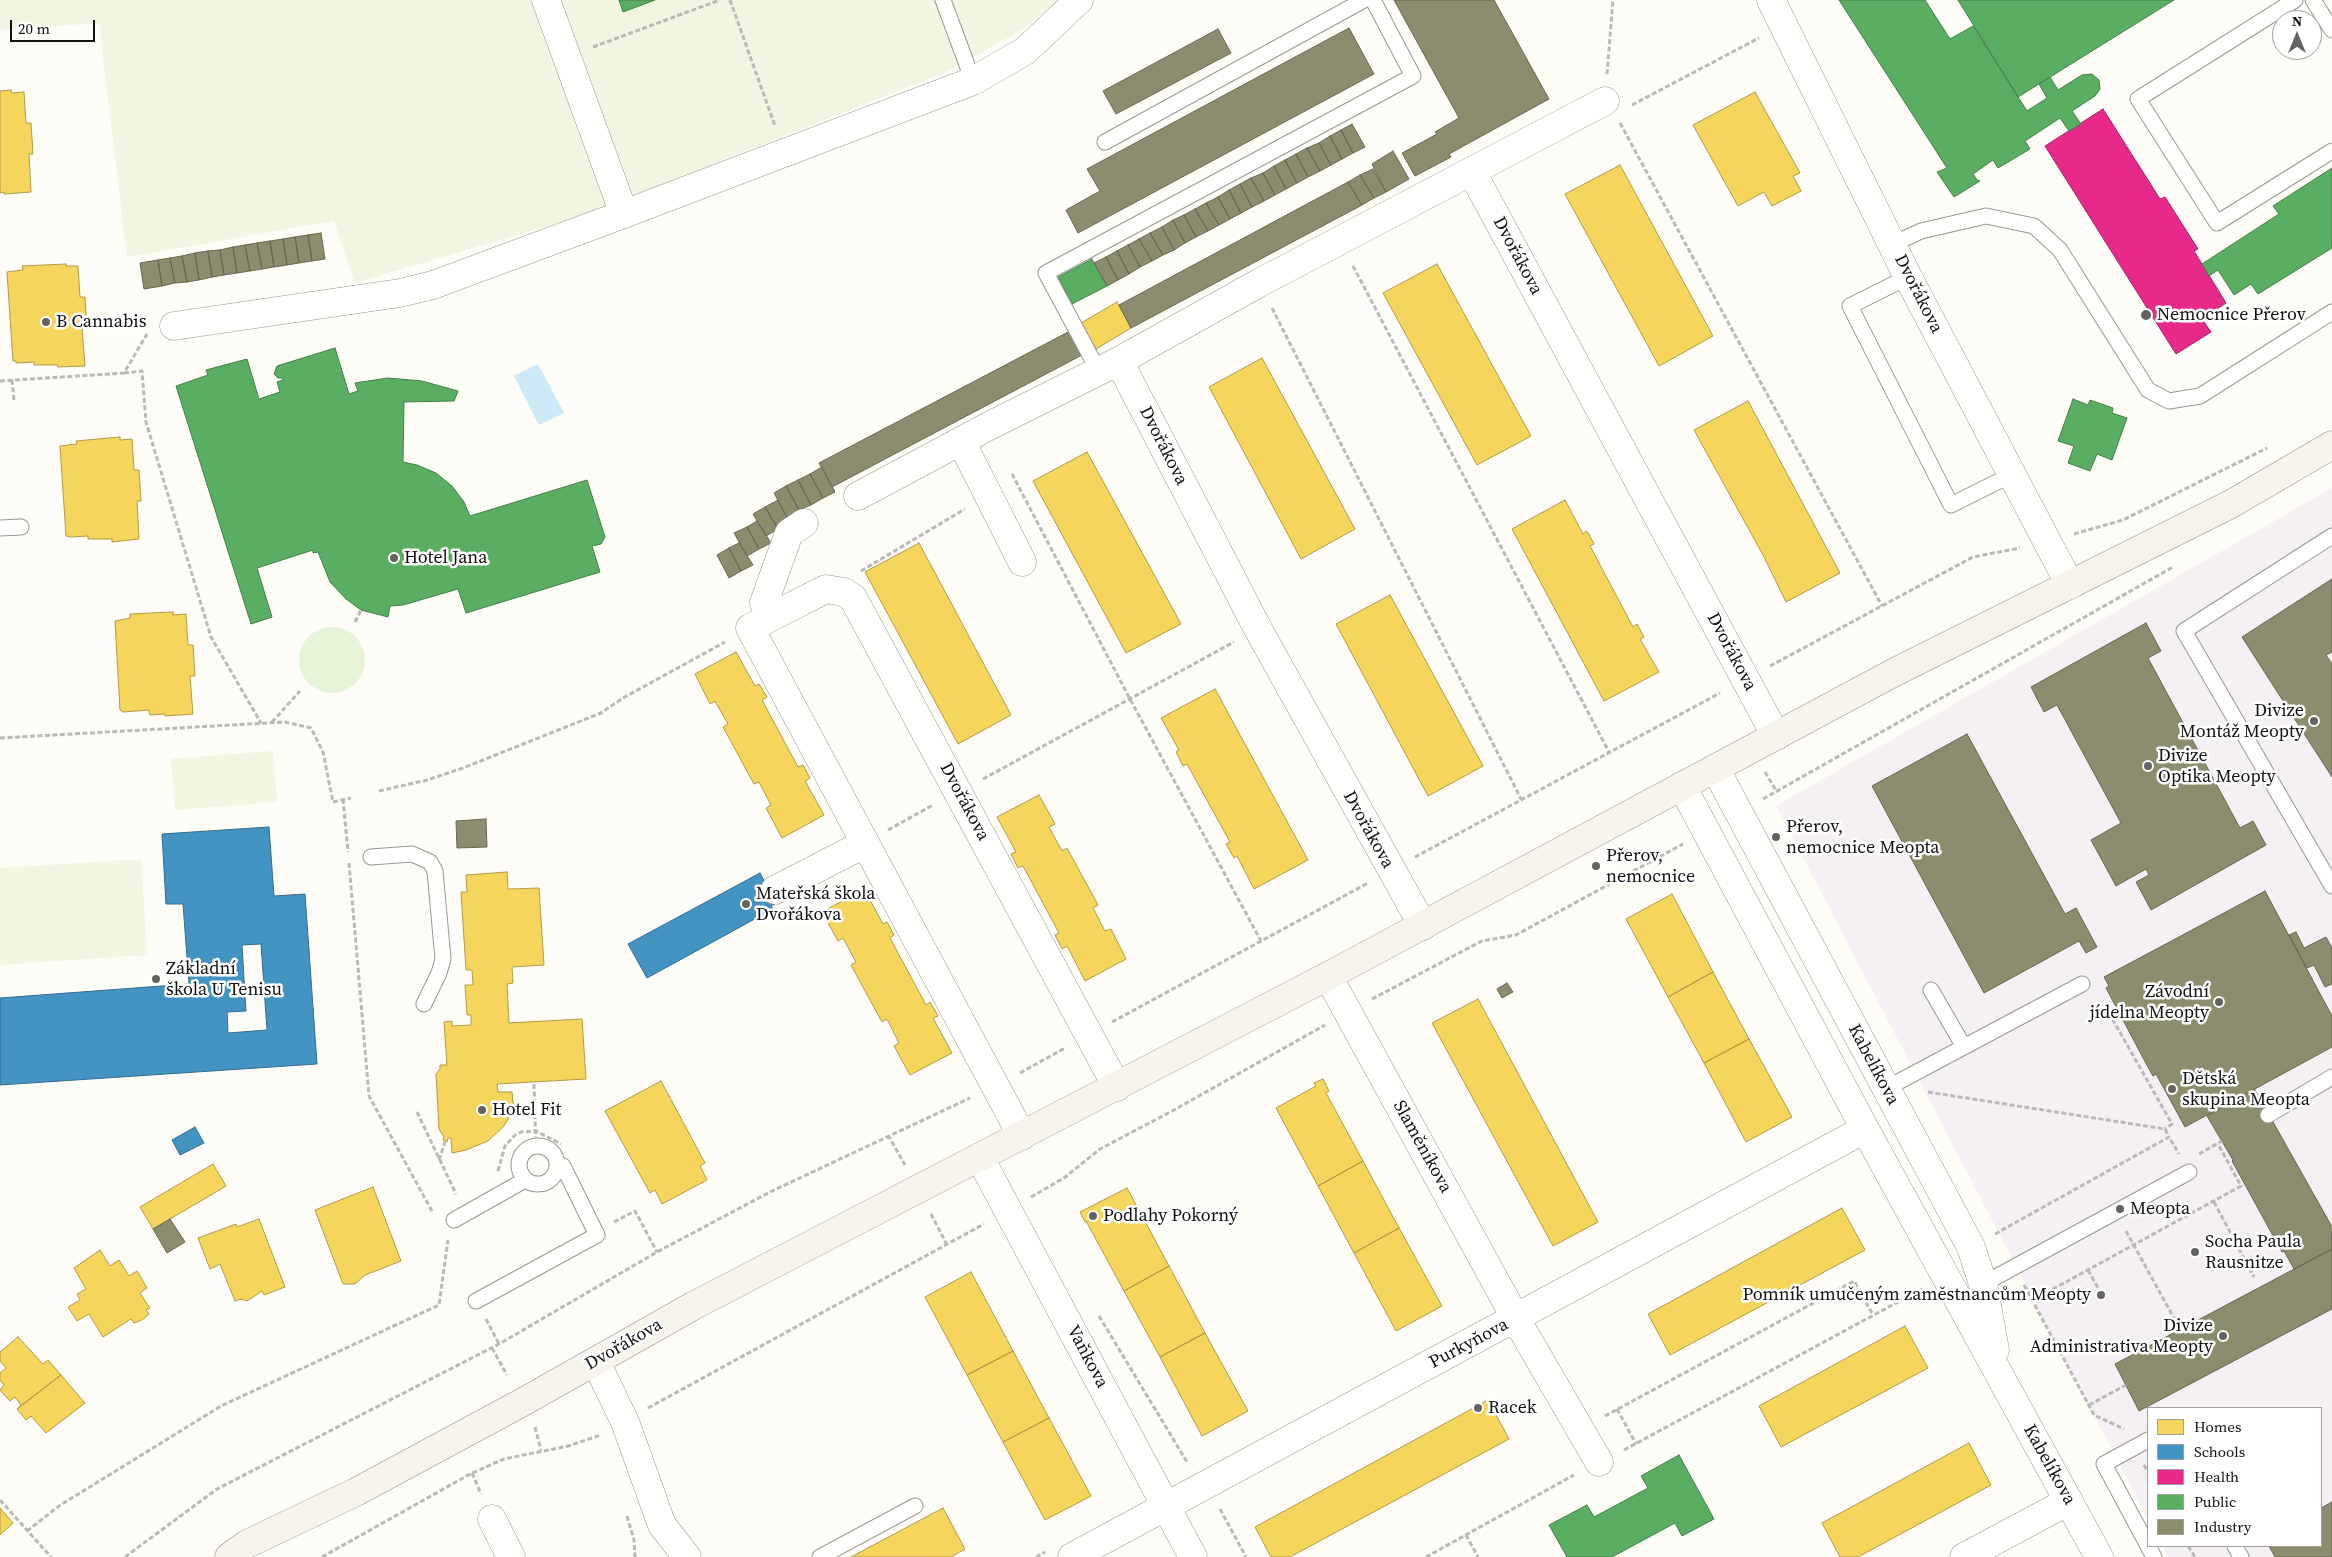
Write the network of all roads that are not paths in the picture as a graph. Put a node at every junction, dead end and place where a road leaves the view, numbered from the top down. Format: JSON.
{"nodes":[{"id":1,"x":546,"y":0,"type":"edge"},
{"id":2,"x":943,"y":0,"type":"edge"},
{"id":3,"x":1079,"y":0,"type":"edge"},
{"id":4,"x":1364,"y":0,"type":"edge"},
{"id":5,"x":1373,"y":0,"type":"edge"},
{"id":6,"x":1771,"y":0,"type":"edge"},
{"id":7,"x":2313,"y":0,"type":"edge"},
{"id":8,"x":2289,"y":1,"type":"edge"},
{"id":9,"x":2332,"y":30,"type":"edge"},
{"id":10,"x":972,"y":80,"type":"junction"},
{"id":11,"x":1610,"y":108,"type":"road end"},
{"id":12,"x":1105,"y":142,"type":"dead end"},
{"id":13,"x":2332,"y":151,"type":"edge"},
{"id":14,"x":1472,"y":172,"type":"junction"},
{"id":15,"x":624,"y":214,"type":"junction"},
{"id":16,"x":1893,"y":244,"type":"junction"},
{"id":17,"x":1908,"y":277,"type":"junction"},
{"id":18,"x":2332,"y":312,"type":"edge"},
{"id":19,"x":163,"y":328,"type":"road end"},
{"id":20,"x":1109,"y":367,"type":"junction"},
{"id":21,"x":961,"y":441,"type":"junction"},
{"id":22,"x":2332,"y":445,"type":"edge"},
{"id":23,"x":2011,"y":476,"type":"junction"},
{"id":24,"x":858,"y":496,"type":"dead end"},
{"id":25,"x":804,"y":523,"type":"dead end"},
{"id":26,"x":22,"y":527,"type":"dead end"},
{"id":27,"x":0,"y":528,"type":"edge"},
{"id":28,"x":2332,"y":536,"type":"edge"},
{"id":29,"x":1022,"y":562,"type":"dead end"},
{"id":30,"x":2070,"y":585,"type":"junction"},
{"id":31,"x":761,"y":622,"type":"junction"},
{"id":32,"x":1776,"y":736,"type":"junction"},
{"id":33,"x":1715,"y":768,"type":"junction"},
{"id":34,"x":1682,"y":786,"type":"junction"},
{"id":35,"x":864,"y":844,"type":"junction"},
{"id":36,"x":371,"y":857,"type":"dead end"},
{"id":37,"x":2332,"y":886,"type":"edge"},
{"id":38,"x":775,"y":890,"type":"dead end"},
{"id":39,"x":1422,"y":926,"type":"junction"},
{"id":40,"x":1328,"y":976,"type":"junction"},
{"id":41,"x":2082,"y":984,"type":"dead end"},
{"id":42,"x":1931,"y":990,"type":"dead end"},
{"id":43,"x":424,"y":1004,"type":"dead end"},
{"id":44,"x":1964,"y":1047,"type":"junction"},
{"id":45,"x":2332,"y":1077,"type":"edge"},
{"id":46,"x":1117,"y":1087,"type":"junction"},
{"id":47,"x":1885,"y":1089,"type":"junction"},
{"id":48,"x":2268,"y":1114,"type":"dead end"},
{"id":49,"x":1866,"y":1129,"type":"junction"},
{"id":50,"x":1022,"y":1136,"type":"junction"},
{"id":51,"x":980,"y":1158,"type":"junction"},
{"id":52,"x":2188,"y":1164,"type":"road end"},
{"id":53,"x":557,"y":1166,"type":"junction"},
{"id":54,"x":525,"y":1180,"type":"junction"},
{"id":55,"x":454,"y":1220,"type":"dead end"},
{"id":56,"x":1983,"y":1284,"type":"junction"},
{"id":57,"x":1958,"y":1298,"type":"junction"},
{"id":58,"x":476,"y":1301,"type":"road end"},
{"id":59,"x":1516,"y":1319,"type":"junction"},
{"id":60,"x":596,"y":1362,"type":"junction"},
{"id":61,"x":1999,"y":1374,"type":"junction"},
{"id":62,"x":2142,"y":1444,"type":"edge"},
{"id":63,"x":1598,"y":1462,"type":"road end"},
{"id":64,"x":2069,"y":1501,"type":"junction"},
{"id":65,"x":1165,"y":1505,"type":"junction"},
{"id":66,"x":915,"y":1506,"type":"dead end"},
{"id":67,"x":492,"y":1519,"type":"dead end"},
{"id":68,"x":662,"y":1525,"type":"junction"},
{"id":69,"x":2147,"y":1544,"type":"edge"},
{"id":70,"x":229,"y":1557,"type":"edge"},
{"id":71,"x":512,"y":1557,"type":"edge"},
{"id":72,"x":659,"y":1557,"type":"edge"},
{"id":73,"x":687,"y":1557,"type":"edge"},
{"id":74,"x":820,"y":1557,"type":"edge"},
{"id":75,"x":1072,"y":1557,"type":"edge"},
{"id":76,"x":1193,"y":1557,"type":"edge"},
{"id":77,"x":1964,"y":1557,"type":"edge"},
{"id":78,"x":2099,"y":1557,"type":"edge"}],
"edges":[{"from":1,"to":15,"type":"street"},
{"from":2,"to":10,"type":"lane"},
{"from":3,"to":10,"type":"street"},
{"from":4,"to":12,"type":"lane"},
{"from":5,"to":20,"type":"lane"},
{"from":6,"to":16,"type":"street","name":"Dvořákova"},
{"from":7,"to":9,"type":"lane"},
{"from":8,"to":13,"type":"lane"},
{"from":10,"to":15,"type":"street"},
{"from":11,"to":14,"type":"street"},
{"from":14,"to":20,"type":"street"},
{"from":14,"to":32,"type":"street","name":"Dvořákova"},
{"from":15,"to":19,"type":"street"},
{"from":16,"to":17,"type":"street","name":"Dvořákova"},
{"from":16,"to":18,"type":"lane"},
{"from":17,"to":23,"type":"street","name":"Dvořákova"},
{"from":17,"to":23,"type":"lane"},
{"from":20,"to":21,"type":"street"},
{"from":20,"to":39,"type":"street","name":"Dvořákova"},
{"from":21,"to":24,"type":"street"},
{"from":21,"to":29,"type":"street"},
{"from":22,"to":30,"type":"main road","name":"Dvořákova"},
{"from":23,"to":30,"type":"street","name":"Dvořákova"},
{"from":25,"to":31,"type":"street"},
{"from":26,"to":27,"type":"lane"},
{"from":28,"to":37,"type":"lane"},
{"from":30,"to":32,"type":"main road","name":"Dvořákova"},
{"from":31,"to":35,"type":"street"},
{"from":31,"to":46,"type":"street","name":"Dvořákova"},
{"from":32,"to":33,"type":"main road","name":"Dvořákova"},
{"from":33,"to":34,"type":"main road","name":"Dvořákova"},
{"from":33,"to":47,"type":"street","name":"Kabelíkova"},
{"from":34,"to":39,"type":"main road","name":"Dvořákova"},
{"from":34,"to":49,"type":"street","name":"Kabelíkova"},
{"from":35,"to":38,"type":"street"},
{"from":35,"to":50,"type":"street"},
{"from":36,"to":43,"type":"lane"},
{"from":39,"to":40,"type":"main road","name":"Dvořákova"},
{"from":40,"to":46,"type":"main road","name":"Dvořákova"},
{"from":40,"to":59,"type":"street","name":"Slaměníkova"},
{"from":41,"to":44,"type":"lane"},
{"from":42,"to":44,"type":"lane"},
{"from":44,"to":47,"type":"lane"},
{"from":45,"to":48,"type":"lane"},
{"from":46,"to":50,"type":"main road","name":"Dvořákova"},
{"from":47,"to":56,"type":"street","name":"Kabelíkova"},
{"from":49,"to":57,"type":"street","name":"Kabelíkova"},
{"from":49,"to":59,"type":"street","name":"Purkyňova"},
{"from":50,"to":51,"type":"main road","name":"Dvořákova"},
{"from":51,"to":60,"type":"main road","name":"Dvořákova"},
{"from":51,"to":65,"type":"street","name":"Vaňkova"},
{"from":52,"to":56,"type":"lane"},
{"from":53,"to":54,"type":"lane"},
{"from":53,"to":54,"type":"lane"},
{"from":53,"to":58,"type":"lane"},
{"from":54,"to":55,"type":"lane"},
{"from":56,"to":57,"type":"street"},
{"from":56,"to":61,"type":"street","name":"Kabelíkova"},
{"from":57,"to":61,"type":"street","name":"Kabelíkova"},
{"from":59,"to":63,"type":"street","name":"Slaměníkova"},
{"from":59,"to":65,"type":"street","name":"Purkyňova"},
{"from":60,"to":68,"type":"street"},
{"from":60,"to":70,"type":"main road","name":"Dvořákova"},
{"from":61,"to":64,"type":"street","name":"Kabelíkova"},
{"from":62,"to":69,"type":"lane"},
{"from":64,"to":77,"type":"street"},
{"from":64,"to":78,"type":"street","name":"Kabelíkova"},
{"from":65,"to":75,"type":"street","name":"Purkyňova"},
{"from":65,"to":76,"type":"street","name":"Vaňkova"},
{"from":66,"to":74,"type":"lane"},
{"from":67,"to":71,"type":"street"},
{"from":68,"to":72,"type":"street"},
{"from":68,"to":73,"type":"street"}]}
